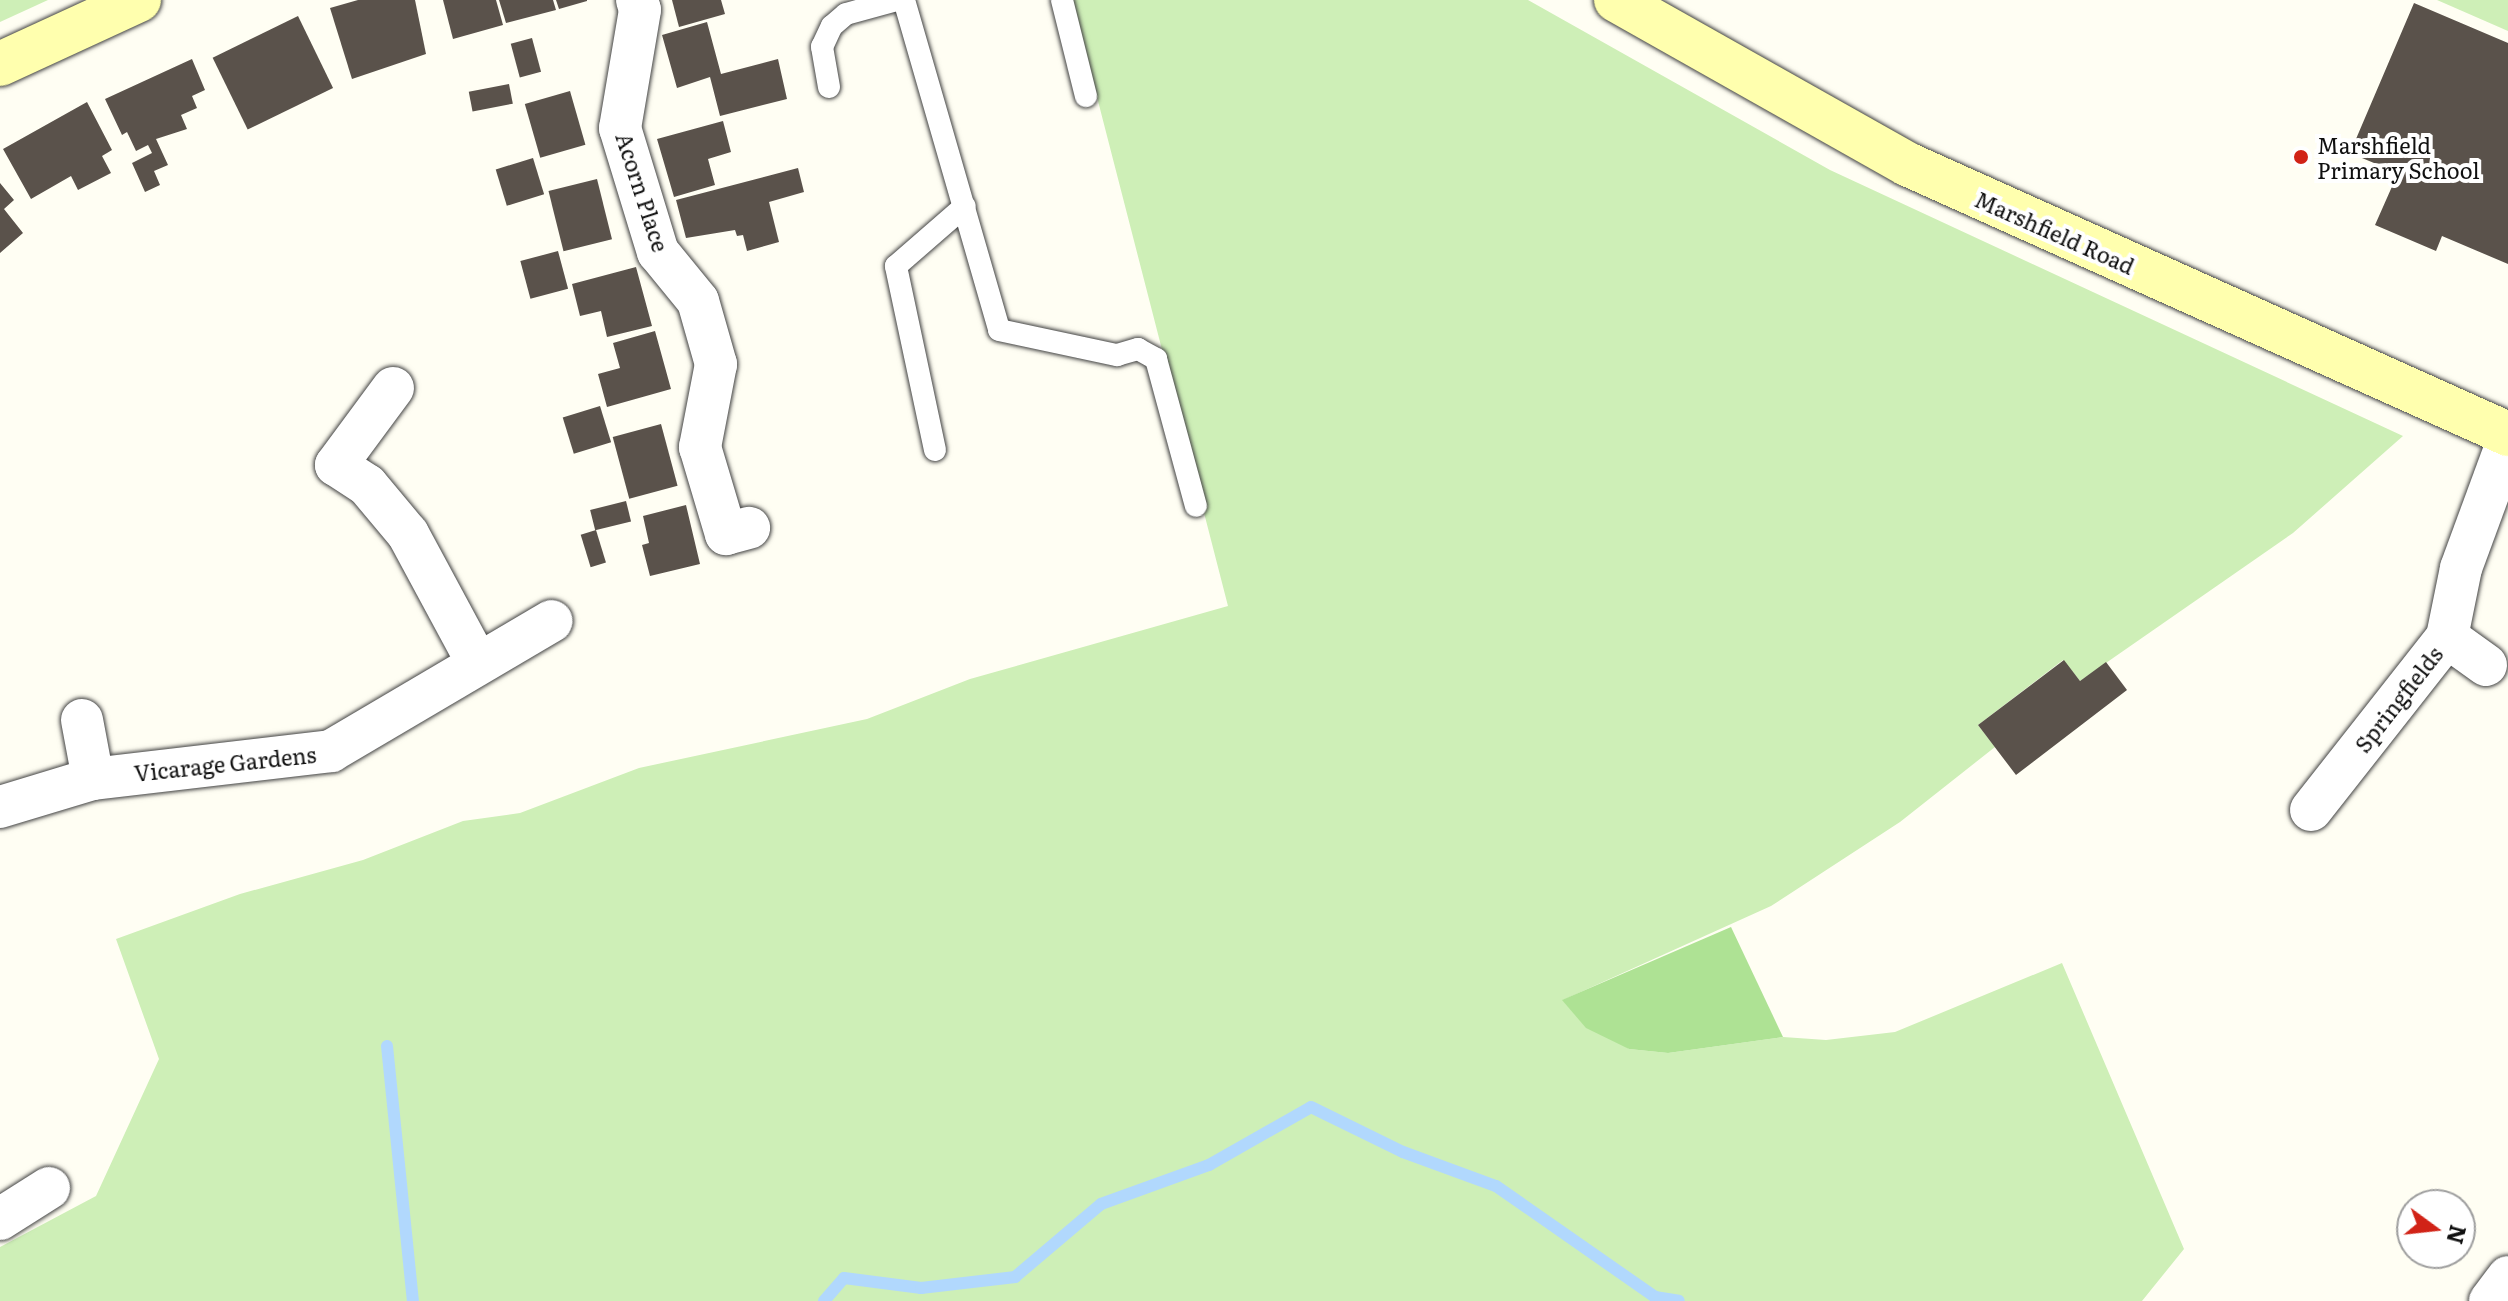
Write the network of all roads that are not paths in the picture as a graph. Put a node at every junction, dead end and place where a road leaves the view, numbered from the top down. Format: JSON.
{"nodes":[{"id":1,"x":139,"y":0,"type":"edge"},
{"id":2,"x":637,"y":0,"type":"edge"},
{"id":3,"x":897,"y":0,"type":"edge"},
{"id":4,"x":904,"y":0,"type":"edge"},
{"id":5,"x":1062,"y":0,"type":"edge"},
{"id":6,"x":1616,"y":0,"type":"edge"},
{"id":7,"x":0,"y":64,"type":"edge"},
{"id":8,"x":829,"y":87,"type":"dead end"},
{"id":9,"x":1086,"y":96,"type":"dead end"},
{"id":10,"x":965,"y":206,"type":"junction"},
{"id":11,"x":393,"y":388,"type":"dead end"},
{"id":12,"x":2508,"y":434,"type":"edge"},
{"id":13,"x":2508,"y":440,"type":"edge"},
{"id":14,"x":935,"y":450,"type":"dead end"},
{"id":15,"x":1196,"y":506,"type":"dead end"},
{"id":16,"x":749,"y":528,"type":"dead end"},
{"id":17,"x":552,"y":621,"type":"dead end"},
{"id":18,"x":2447,"y":637,"type":"junction"},
{"id":19,"x":477,"y":662,"type":"junction"},
{"id":20,"x":2486,"y":665,"type":"dead end"},
{"id":21,"x":82,"y":720,"type":"dead end"},
{"id":22,"x":93,"y":779,"type":"junction"},
{"id":23,"x":0,"y":807,"type":"edge"},
{"id":24,"x":2311,"y":810,"type":"dead end"},
{"id":25,"x":49,"y":1188,"type":"dead end"},
{"id":26,"x":0,"y":1219,"type":"edge"},
{"id":27,"x":2508,"y":1277,"type":"edge"},
{"id":28,"x":2490,"y":1301,"type":"edge"}],
"edges":[{"from":1,"to":7,"type":"street"},
{"from":2,"to":16,"type":"street","name":"Acorn Place"},
{"from":3,"to":8,"type":"lane"},
{"from":4,"to":10,"type":"lane"},
{"from":5,"to":9,"type":"lane"},
{"from":6,"to":12,"type":"street","name":"Marshfield Road"},
{"from":10,"to":14,"type":"lane"},
{"from":10,"to":15,"type":"lane"},
{"from":11,"to":19,"type":"street"},
{"from":13,"to":18,"type":"street","name":"Springfields"},
{"from":17,"to":19,"type":"street","name":"Vicarage Gardens"},
{"from":18,"to":20,"type":"street"},
{"from":18,"to":24,"type":"street","name":"Springfields"},
{"from":19,"to":22,"type":"street","name":"Vicarage Gardens"},
{"from":21,"to":22,"type":"street"},
{"from":22,"to":23,"type":"street","name":"Vicarage Gardens"},
{"from":25,"to":26,"type":"street"},
{"from":27,"to":28,"type":"street"}]}
